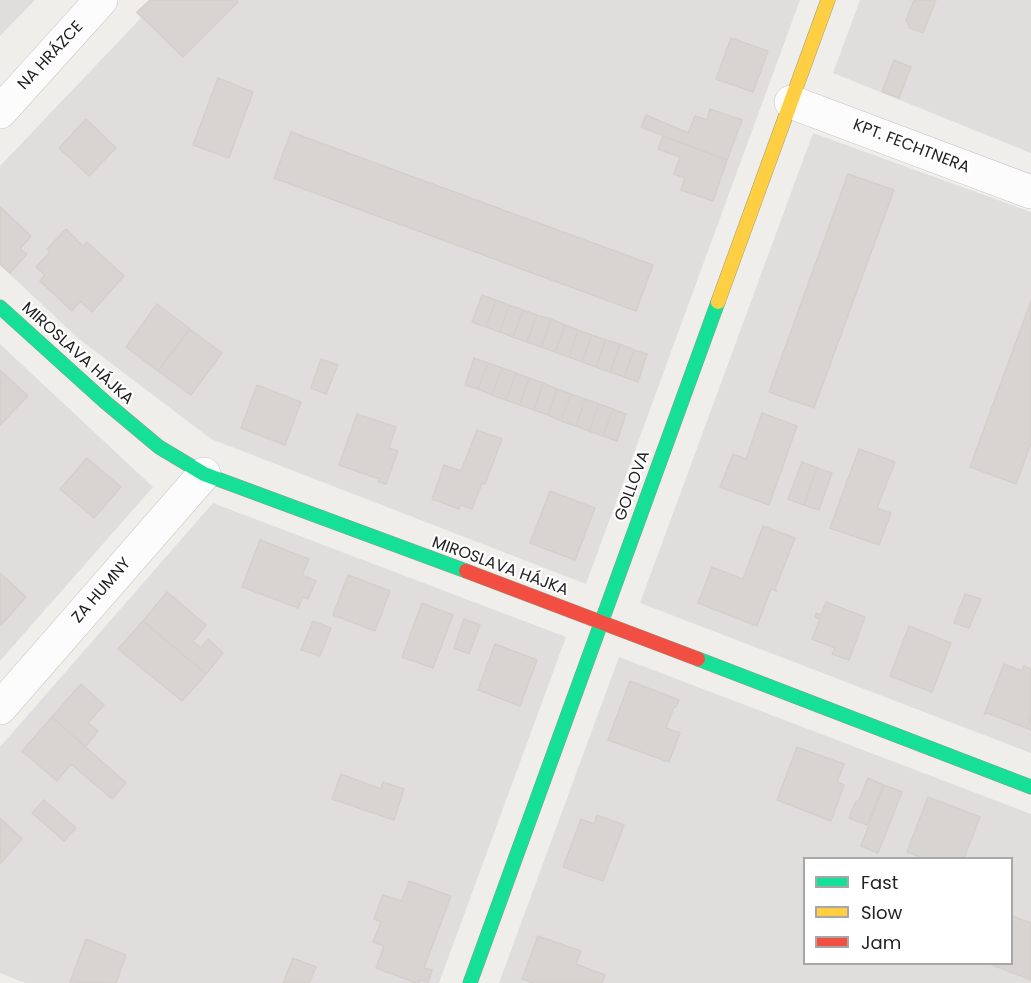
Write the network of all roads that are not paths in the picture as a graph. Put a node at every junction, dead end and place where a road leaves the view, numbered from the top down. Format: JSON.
{"nodes":[{"id":1,"x":101,"y":0,"type":"edge"},
{"id":2,"x":828,"y":0,"type":"edge"},
{"id":3,"x":791,"y":102,"type":"junction"},
{"id":4,"x":0,"y":112,"type":"edge"},
{"id":5,"x":1031,"y":192,"type":"edge"},
{"id":6,"x":0,"y":307,"type":"edge"},
{"id":7,"x":204,"y":474,"type":"junction"},
{"id":8,"x":601,"y":622,"type":"junction"},
{"id":9,"x":0,"y":708,"type":"edge"},
{"id":10,"x":1031,"y":787,"type":"edge"},
{"id":11,"x":470,"y":983,"type":"edge"}],
"edges":[{"from":1,"to":4,"type":"street","name":"NA HRÁZCE"},
{"from":2,"to":3,"type":"street","name":"GOLLOVA"},
{"from":3,"to":5,"type":"street","name":"KPT. FECHTNERA"},
{"from":3,"to":8,"type":"street","name":"GOLLOVA"},
{"from":6,"to":7,"type":"street","name":"MIROSLAVA HÁJKA"},
{"from":7,"to":8,"type":"street","name":"MIROSLAVA HÁJKA"},
{"from":7,"to":9,"type":"street","name":"ZA HUMNY"},
{"from":8,"to":10,"type":"street","name":"MIROSLAVA HÁJKA"},
{"from":8,"to":11,"type":"street","name":"GOLLOVA"}]}
